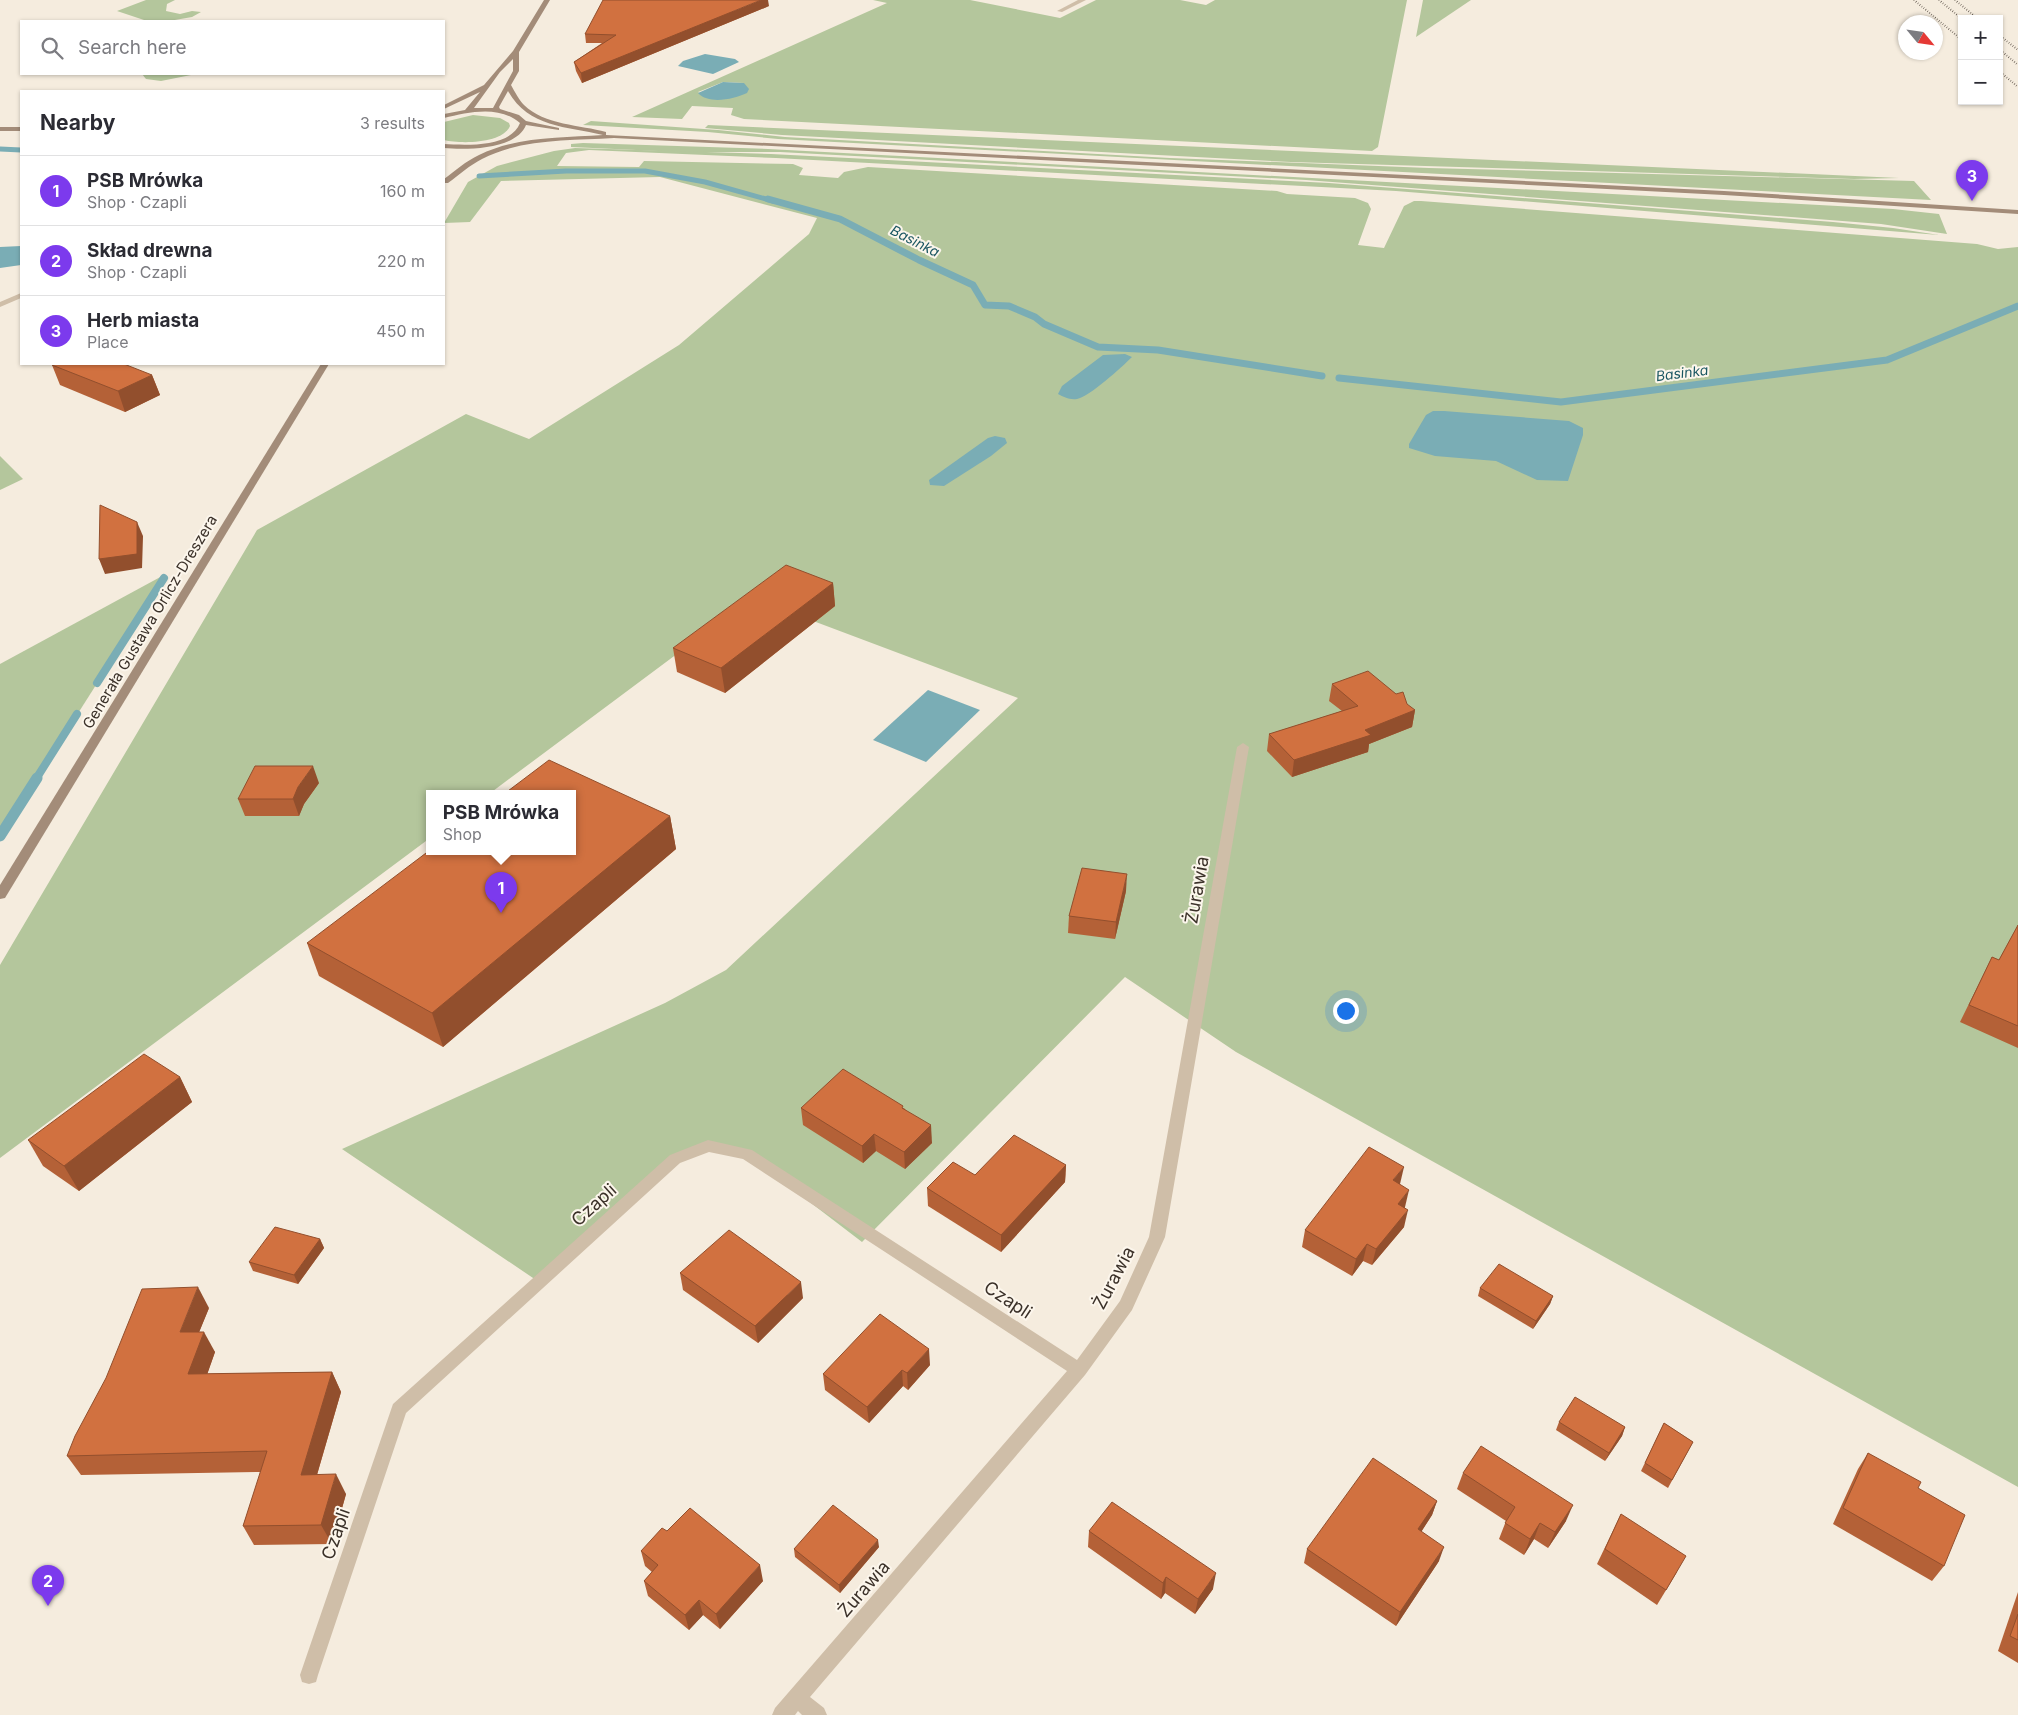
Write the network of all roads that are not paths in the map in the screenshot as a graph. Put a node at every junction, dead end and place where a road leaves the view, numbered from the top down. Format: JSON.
{"nodes":[{"id":1,"x":547,"y":0,"type":"edge"},
{"id":2,"x":1083,"y":0,"type":"edge"},
{"id":3,"x":1060,"y":11,"type":"dead end"},
{"id":4,"x":516,"y":52,"type":"junction"},
{"id":5,"x":489,"y":85,"type":"junction"},
{"id":6,"x":508,"y":85,"type":"junction"},
{"id":7,"x":445,"y":107,"type":"edge"},
{"id":8,"x":498,"y":111,"type":"junction"},
{"id":9,"x":466,"y":112,"type":"junction"},
{"id":10,"x":445,"y":116,"type":"edge"},
{"id":11,"x":524,"y":123,"type":"junction"},
{"id":12,"x":0,"y":129,"type":"edge"},
{"id":13,"x":20,"y":129,"type":"edge"},
{"id":14,"x":592,"y":130,"type":"junction"},
{"id":15,"x":614,"y":136,"type":"junction"},
{"id":16,"x":582,"y":139,"type":"junction"},
{"id":17,"x":505,"y":140,"type":"junction"},
{"id":18,"x":445,"y":146,"type":"edge"},
{"id":19,"x":484,"y":146,"type":"junction"},
{"id":20,"x":445,"y":181,"type":"edge"},
{"id":21,"x":445,"y":181,"type":"edge"},
{"id":22,"x":2018,"y":212,"type":"edge"},
{"id":23,"x":20,"y":296,"type":"edge"},
{"id":24,"x":0,"y":305,"type":"edge"},
{"id":25,"x":324,"y":365,"type":"edge"},
{"id":26,"x":1243,"y":747,"type":"dead end"},
{"id":27,"x":0,"y":895,"type":"edge"},
{"id":28,"x":1079,"y":1370,"type":"junction"},
{"id":29,"x":308,"y":1676,"type":"dead end"},
{"id":30,"x":797,"y":1698,"type":"junction"},
{"id":31,"x":782,"y":1715,"type":"edge"},
{"id":32,"x":816,"y":1715,"type":"edge"}],
"edges":[{"from":1,"to":4,"type":"main road"},
{"from":2,"to":3,"type":"street"},
{"from":4,"to":5,"type":"main road"},
{"from":4,"to":6,"type":"main road"},
{"from":5,"to":7,"type":"main road"},
{"from":5,"to":9,"type":"main road"},
{"from":6,"to":8,"type":"main road"},
{"from":6,"to":14,"type":"main road"},
{"from":8,"to":9,"type":"main road"},
{"from":8,"to":11,"type":"main road"},
{"from":9,"to":10,"type":"main road"},
{"from":11,"to":14,"type":"main road"},
{"from":11,"to":17,"type":"main road"},
{"from":12,"to":13,"type":"main road"},
{"from":14,"to":15,"type":"main road"},
{"from":15,"to":16,"type":"main road"},
{"from":15,"to":22,"type":"main road"},
{"from":16,"to":17,"type":"main road"},
{"from":16,"to":20,"type":"main road"},
{"from":17,"to":19,"type":"main road"},
{"from":18,"to":19,"type":"main road"},
{"from":19,"to":21,"type":"main road"},
{"from":23,"to":24,"type":"street"},
{"from":25,"to":27,"type":"main road","name":"Generała Gustawa Orlicz-Dreszera"},
{"from":26,"to":28,"type":"street","name":"Żurawia"},
{"from":28,"to":29,"type":"street","name":"Czapli"},
{"from":28,"to":30,"type":"street","name":"Żurawia"},
{"from":30,"to":31,"type":"street","name":"Żurawia"},
{"from":30,"to":32,"type":"street"}]}
